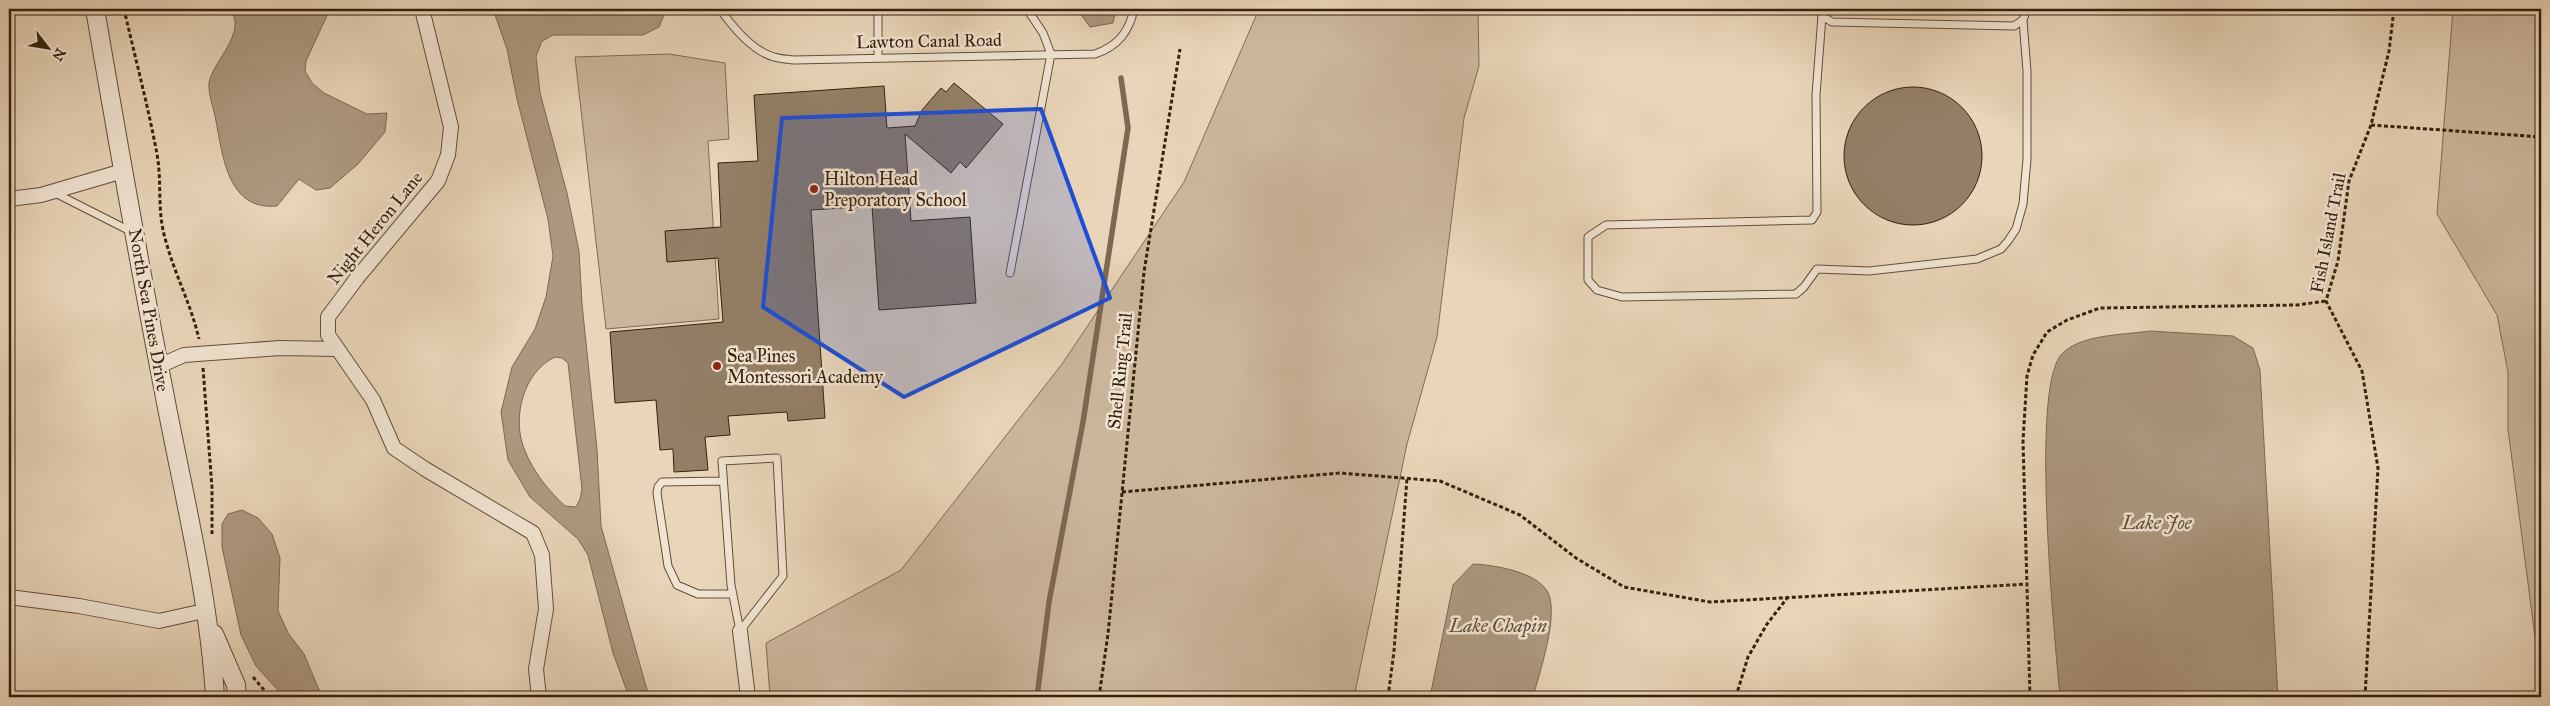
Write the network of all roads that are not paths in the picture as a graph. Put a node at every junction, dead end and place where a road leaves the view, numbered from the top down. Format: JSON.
{"nodes":[{"id":1,"x":95,"y":9,"type":"edge"},
{"id":2,"x":422,"y":9,"type":"edge"},
{"id":3,"x":720,"y":9,"type":"edge"},
{"id":4,"x":882,"y":9,"type":"edge"},
{"id":5,"x":1027,"y":9,"type":"edge"},
{"id":6,"x":1134,"y":9,"type":"edge"},
{"id":7,"x":2027,"y":9,"type":"edge"},
{"id":8,"x":1821,"y":12,"type":"edge"},
{"id":9,"x":2023,"y":20,"type":"junction"},
{"id":10,"x":1051,"y":54,"type":"junction"},
{"id":11,"x":878,"y":57,"type":"junction"},
{"id":12,"x":123,"y":171,"type":"junction"},
{"id":13,"x":52,"y":192,"type":"junction"},
{"id":14,"x":9,"y":199,"type":"edge"},
{"id":15,"x":134,"y":233,"type":"junction"},
{"id":16,"x":1010,"y":273,"type":"dead end"},
{"id":17,"x":338,"y":348,"type":"junction"},
{"id":18,"x":159,"y":366,"type":"junction"},
{"id":19,"x":723,"y":481,"type":"junction"},
{"id":20,"x":732,"y":594,"type":"junction"},
{"id":21,"x":9,"y":597,"type":"edge"},
{"id":22,"x":204,"y":611,"type":"junction"},
{"id":23,"x":740,"y":631,"type":"junction"},
{"id":24,"x":215,"y":697,"type":"edge"},
{"id":25,"x":237,"y":697,"type":"edge"},
{"id":26,"x":539,"y":697,"type":"edge"},
{"id":27,"x":748,"y":697,"type":"edge"}],
"edges":[{"from":1,"to":12,"type":"street","name":"North Sea Pines Drive"},
{"from":2,"to":17,"type":"street","name":"Night Heron Lane"},
{"from":3,"to":11,"type":"lane","name":"Lawton Canal Road"},
{"from":4,"to":11,"type":"lane"},
{"from":5,"to":10,"type":"lane"},
{"from":6,"to":10,"type":"lane","name":"Lawton Canal Road"},
{"from":7,"to":9,"type":"lane"},
{"from":8,"to":9,"type":"lane"},
{"from":8,"to":9,"type":"lane"},
{"from":10,"to":11,"type":"lane","name":"Lawton Canal Road"},
{"from":10,"to":16,"type":"lane"},
{"from":12,"to":13,"type":"street"},
{"from":12,"to":15,"type":"street","name":"North Sea Pines Drive"},
{"from":13,"to":14,"type":"street"},
{"from":13,"to":15,"type":"lane"},
{"from":15,"to":18,"type":"street","name":"North Sea Pines Drive"},
{"from":17,"to":18,"type":"street"},
{"from":17,"to":26,"type":"street","name":"Night Heron Lane"},
{"from":18,"to":22,"type":"street","name":"North Sea Pines Drive"},
{"from":19,"to":20,"type":"lane"},
{"from":19,"to":20,"type":"lane"},
{"from":19,"to":23,"type":"lane"},
{"from":20,"to":23,"type":"lane"},
{"from":21,"to":22,"type":"street"},
{"from":22,"to":24,"type":"street","name":"North Sea Pines Drive"},
{"from":22,"to":25,"type":"street","name":"North Sea Pines Drive"},
{"from":23,"to":27,"type":"street"}]}
